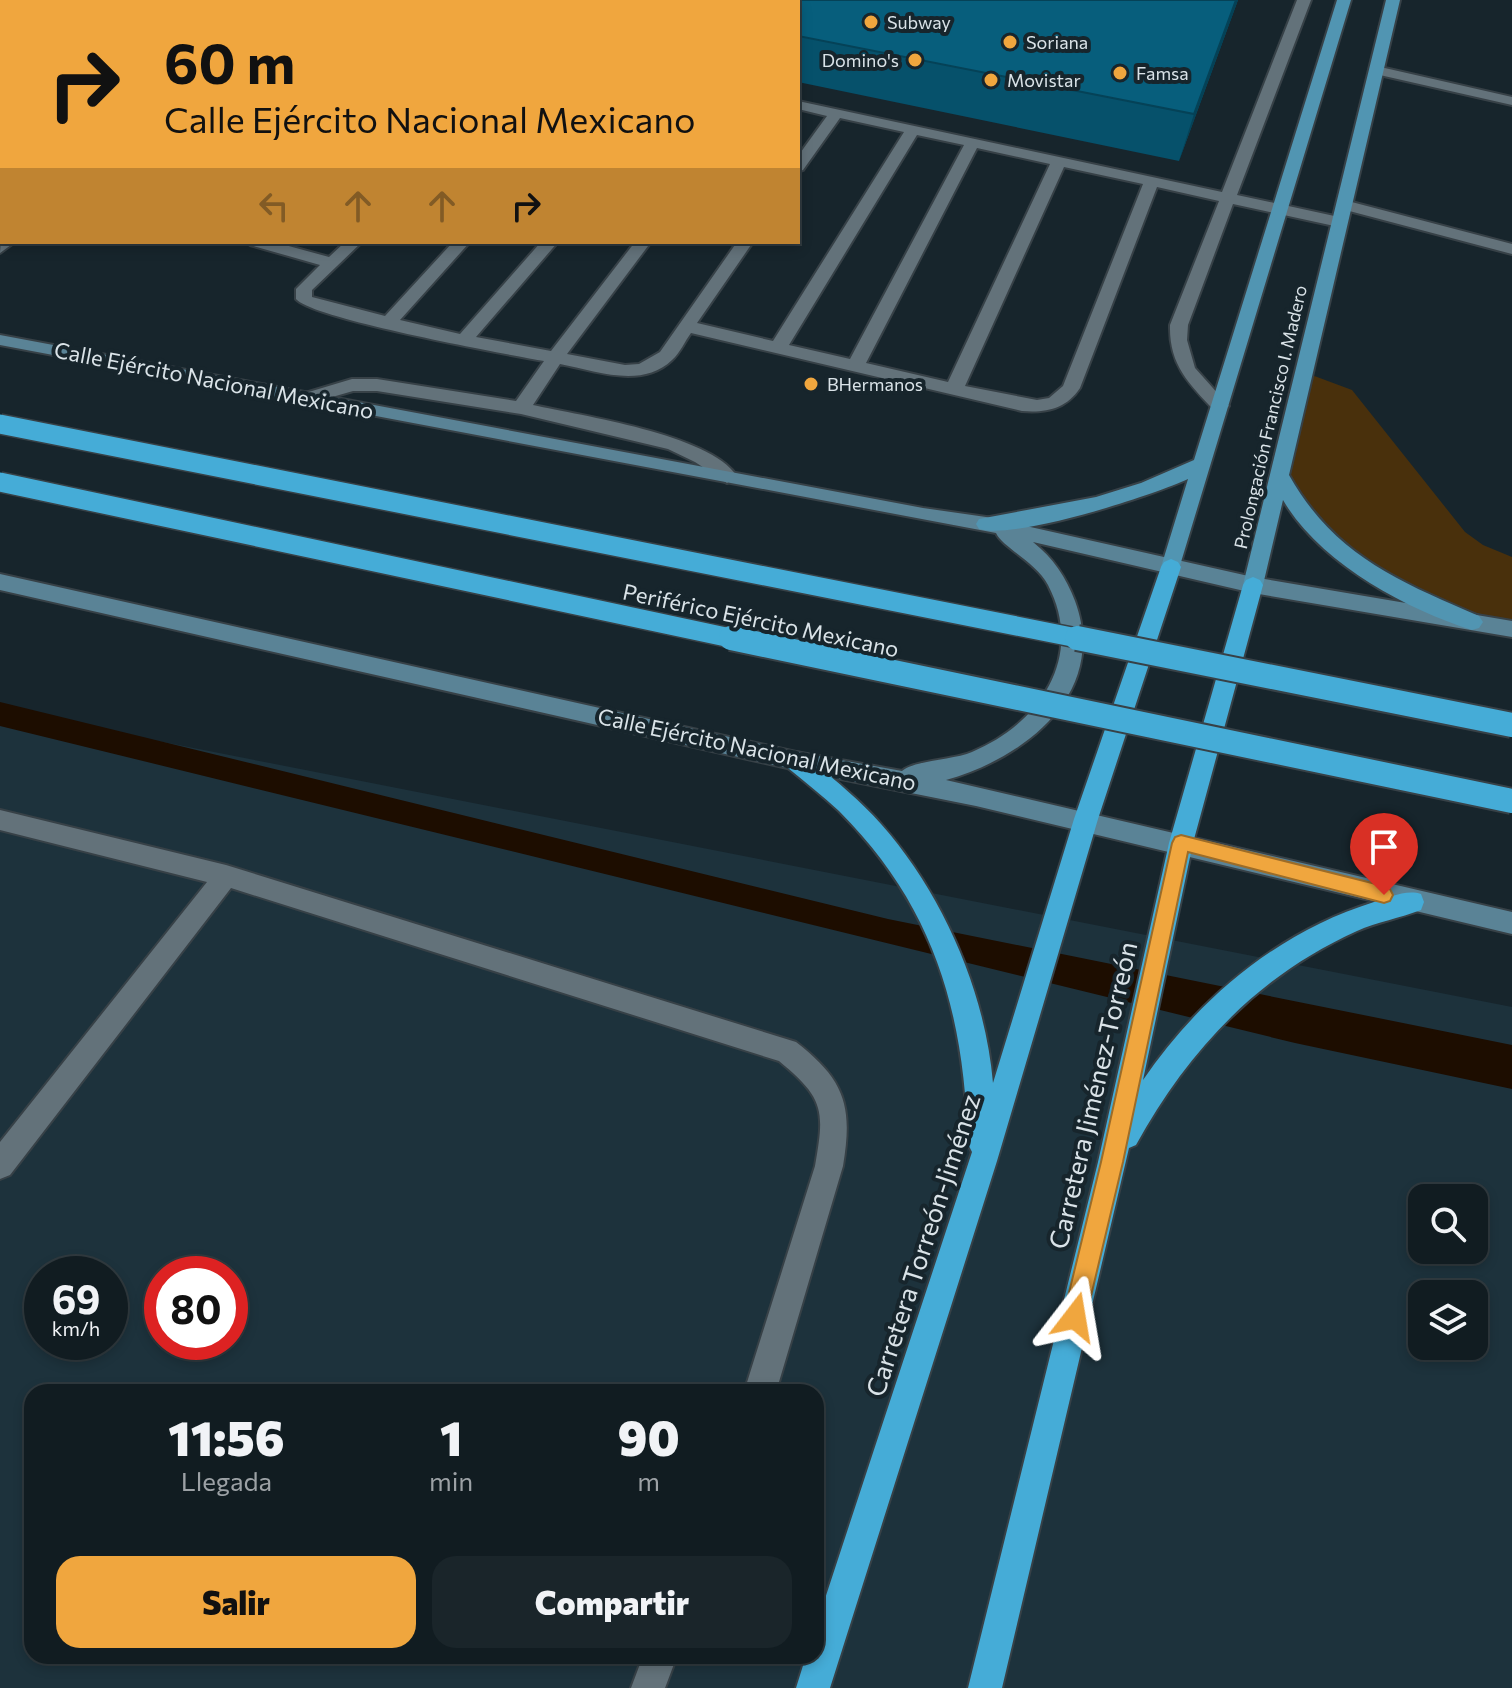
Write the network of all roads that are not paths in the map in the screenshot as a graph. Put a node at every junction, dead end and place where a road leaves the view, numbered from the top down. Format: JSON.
{"nodes":[{"id":1,"x":1304,"y":0,"type":"edge"},
{"id":2,"x":1344,"y":0,"type":"edge"},
{"id":3,"x":1393,"y":0,"type":"edge"},
{"id":4,"x":1376,"y":70,"type":"junction"},
{"id":5,"x":1512,"y":101,"type":"edge"},
{"id":6,"x":800,"y":105,"type":"edge"},
{"id":7,"x":836,"y":113,"type":"junction"},
{"id":8,"x":913,"y":130,"type":"junction"},
{"id":9,"x":973,"y":142,"type":"junction"},
{"id":10,"x":1059,"y":161,"type":"junction"},
{"id":11,"x":800,"y":164,"type":"edge"},
{"id":12,"x":1152,"y":181,"type":"junction"},
{"id":13,"x":1226,"y":197,"type":"junction"},
{"id":14,"x":1344,"y":205,"type":"junction"},
{"id":15,"x":1280,"y":208,"type":"junction"},
{"id":16,"x":1339,"y":222,"type":"junction"},
{"id":17,"x":263,"y":244,"type":"edge"},
{"id":18,"x":352,"y":244,"type":"edge"},
{"id":19,"x":460,"y":244,"type":"edge"},
{"id":20,"x":548,"y":244,"type":"edge"},
{"id":21,"x":641,"y":244,"type":"edge"},
{"id":22,"x":744,"y":244,"type":"edge"},
{"id":23,"x":1512,"y":249,"type":"edge"},
{"id":24,"x":332,"y":263,"type":"junction"},
{"id":25,"x":387,"y":324,"type":"junction"},
{"id":26,"x":685,"y":326,"type":"junction"},
{"id":27,"x":0,"y":340,"type":"edge"},
{"id":28,"x":464,"y":340,"type":"junction"},
{"id":29,"x":778,"y":348,"type":"junction"},
{"id":30,"x":555,"y":358,"type":"junction"},
{"id":31,"x":856,"y":365,"type":"junction"},
{"id":32,"x":954,"y":390,"type":"junction"},
{"id":33,"x":308,"y":398,"type":"junction"},
{"id":34,"x":1220,"y":406,"type":"junction"},
{"id":35,"x":521,"y":408,"type":"junction"},
{"id":36,"x":0,"y":424,"type":"edge"},
{"id":37,"x":1201,"y":465,"type":"junction"},
{"id":38,"x":1279,"y":474,"type":"junction"},
{"id":39,"x":727,"y":476,"type":"junction"},
{"id":40,"x":0,"y":482,"type":"edge"},
{"id":41,"x":986,"y":524,"type":"junction"},
{"id":42,"x":1171,"y":567,"type":"junction"},
{"id":43,"x":0,"y":582,"type":"edge"},
{"id":44,"x":1253,"y":585,"type":"junction"},
{"id":45,"x":1472,"y":622,"type":"junction"},
{"id":46,"x":1512,"y":629,"type":"edge"},
{"id":47,"x":1512,"y":725,"type":"edge"},
{"id":48,"x":796,"y":761,"type":"junction"},
{"id":49,"x":885,"y":776,"type":"junction"},
{"id":50,"x":1512,"y":801,"type":"edge"},
{"id":51,"x":1086,"y":819,"type":"junction"},
{"id":52,"x":0,"y":820,"type":"edge"},
{"id":53,"x":1181,"y":843,"type":"junction"},
{"id":54,"x":226,"y":876,"type":"junction"},
{"id":55,"x":1412,"y":902,"type":"junction"},
{"id":56,"x":1512,"y":923,"type":"edge"},
{"id":57,"x":983,"y":1161,"type":"junction"},
{"id":58,"x":1112,"y":1162,"type":"junction"},
{"id":59,"x":0,"y":1165,"type":"edge"},
{"id":60,"x":762,"y":1384,"type":"edge"},
{"id":61,"x":824,"y":1654,"type":"edge"},
{"id":62,"x":657,"y":1664,"type":"edge"},
{"id":63,"x":821,"y":1664,"type":"edge"},
{"id":64,"x":648,"y":1688,"type":"edge"},
{"id":65,"x":813,"y":1688,"type":"edge"},
{"id":66,"x":985,"y":1688,"type":"edge"}],
"edges":[{"from":1,"to":13,"type":"street"},
{"from":2,"to":15,"type":"main road","name":"Prolongación Francisco I. Madero"},
{"from":3,"to":4,"type":"main road","name":"Prolongación Francisco I. Madero"},
{"from":4,"to":5,"type":"street"},
{"from":4,"to":14,"type":"main road","name":"Prolongación Francisco I. Madero"},
{"from":6,"to":7,"type":"street"},
{"from":7,"to":8,"type":"street"},
{"from":7,"to":11,"type":"street"},
{"from":8,"to":9,"type":"street"},
{"from":8,"to":29,"type":"street"},
{"from":9,"to":10,"type":"street"},
{"from":9,"to":31,"type":"street"},
{"from":10,"to":12,"type":"street"},
{"from":10,"to":32,"type":"street"},
{"from":12,"to":13,"type":"street"},
{"from":12,"to":32,"type":"street"},
{"from":13,"to":15,"type":"street"},
{"from":13,"to":34,"type":"street"},
{"from":14,"to":16,"type":"main road","name":"Prolongación Francisco I. Madero"},
{"from":14,"to":23,"type":"street"},
{"from":15,"to":16,"type":"street"},
{"from":15,"to":34,"type":"main road","name":"Prolongación Francisco I. Madero"},
{"from":16,"to":38,"type":"main road","name":"Prolongación Francisco I. Madero"},
{"from":17,"to":24,"type":"street"},
{"from":18,"to":24,"type":"street"},
{"from":19,"to":25,"type":"street"},
{"from":20,"to":28,"type":"street"},
{"from":21,"to":30,"type":"street"},
{"from":22,"to":26,"type":"street"},
{"from":24,"to":25,"type":"street"},
{"from":25,"to":28,"type":"street"},
{"from":26,"to":29,"type":"street"},
{"from":26,"to":30,"type":"street"},
{"from":27,"to":33,"type":"street","name":"Calle Ejército Nacional Mexicano"},
{"from":28,"to":30,"type":"street"},
{"from":29,"to":31,"type":"street"},
{"from":30,"to":35,"type":"street"},
{"from":31,"to":32,"type":"street"},
{"from":33,"to":35,"type":"street"},
{"from":33,"to":39,"type":"street","name":"Calle Ejército Nacional Mexicano"},
{"from":34,"to":37,"type":"main road","name":"Prolongación Francisco I. Madero"},
{"from":35,"to":39,"type":"street"},
{"from":36,"to":47,"type":"highway","name":"Periférico Ejército Mexicano","bridge":true},
{"from":37,"to":41,"type":"main road"},
{"from":37,"to":42,"type":"main road","name":"Prolongación Francisco I. Madero"},
{"from":38,"to":44,"type":"main road","name":"Prolongación Francisco I. Madero"},
{"from":38,"to":45,"type":"main road"},
{"from":39,"to":41,"type":"street","name":"Calle Ejército Nacional Mexicano"},
{"from":40,"to":50,"type":"highway","name":"Periférico Ejército Mexicano","bridge":true},
{"from":41,"to":42,"type":"street","name":"Calle Ejército Nacional Mexicano"},
{"from":41,"to":49,"type":"street"},
{"from":42,"to":44,"type":"street","name":"Calle Ejército Nacional Mexicano"},
{"from":42,"to":51,"type":"highway","name":"Prolongación Francisco I. Madero"},
{"from":43,"to":48,"type":"street","name":"Calle Ejército Nacional Mexicano"},
{"from":44,"to":45,"type":"street","name":"Calle Ejército Nacional Mexicano"},
{"from":44,"to":53,"type":"highway","name":"Prolongación Francisco I. Madero"},
{"from":45,"to":46,"type":"street","name":"Calle Ejército Nacional Mexicano"},
{"from":48,"to":49,"type":"street","name":"Calle Ejército Nacional Mexicano"},
{"from":48,"to":57,"type":"highway"},
{"from":49,"to":51,"type":"street","name":"Calle Ejército Nacional Mexicano"},
{"from":51,"to":53,"type":"street","name":"Calle Ejército Nacional Mexicano"},
{"from":51,"to":57,"type":"highway","name":"Carretera Torreón-Jiménez"},
{"from":52,"to":54,"type":"street"},
{"from":53,"to":55,"type":"street","name":"Calle Ejército Nacional Mexicano"},
{"from":53,"to":58,"type":"highway","name":"Carretera Jiménez-Torreón"},
{"from":54,"to":59,"type":"street"},
{"from":54,"to":60,"type":"street"},
{"from":55,"to":56,"type":"street","name":"Calle Ejército Nacional Mexicano"},
{"from":55,"to":58,"type":"highway"},
{"from":57,"to":61,"type":"highway","name":"Carretera Torreón-Jiménez"},
{"from":58,"to":66,"type":"highway","name":"Carretera Jiménez-Torreón"},
{"from":62,"to":64,"type":"street"},
{"from":63,"to":65,"type":"highway","name":"Carretera Torreón-Jiménez"}]}
